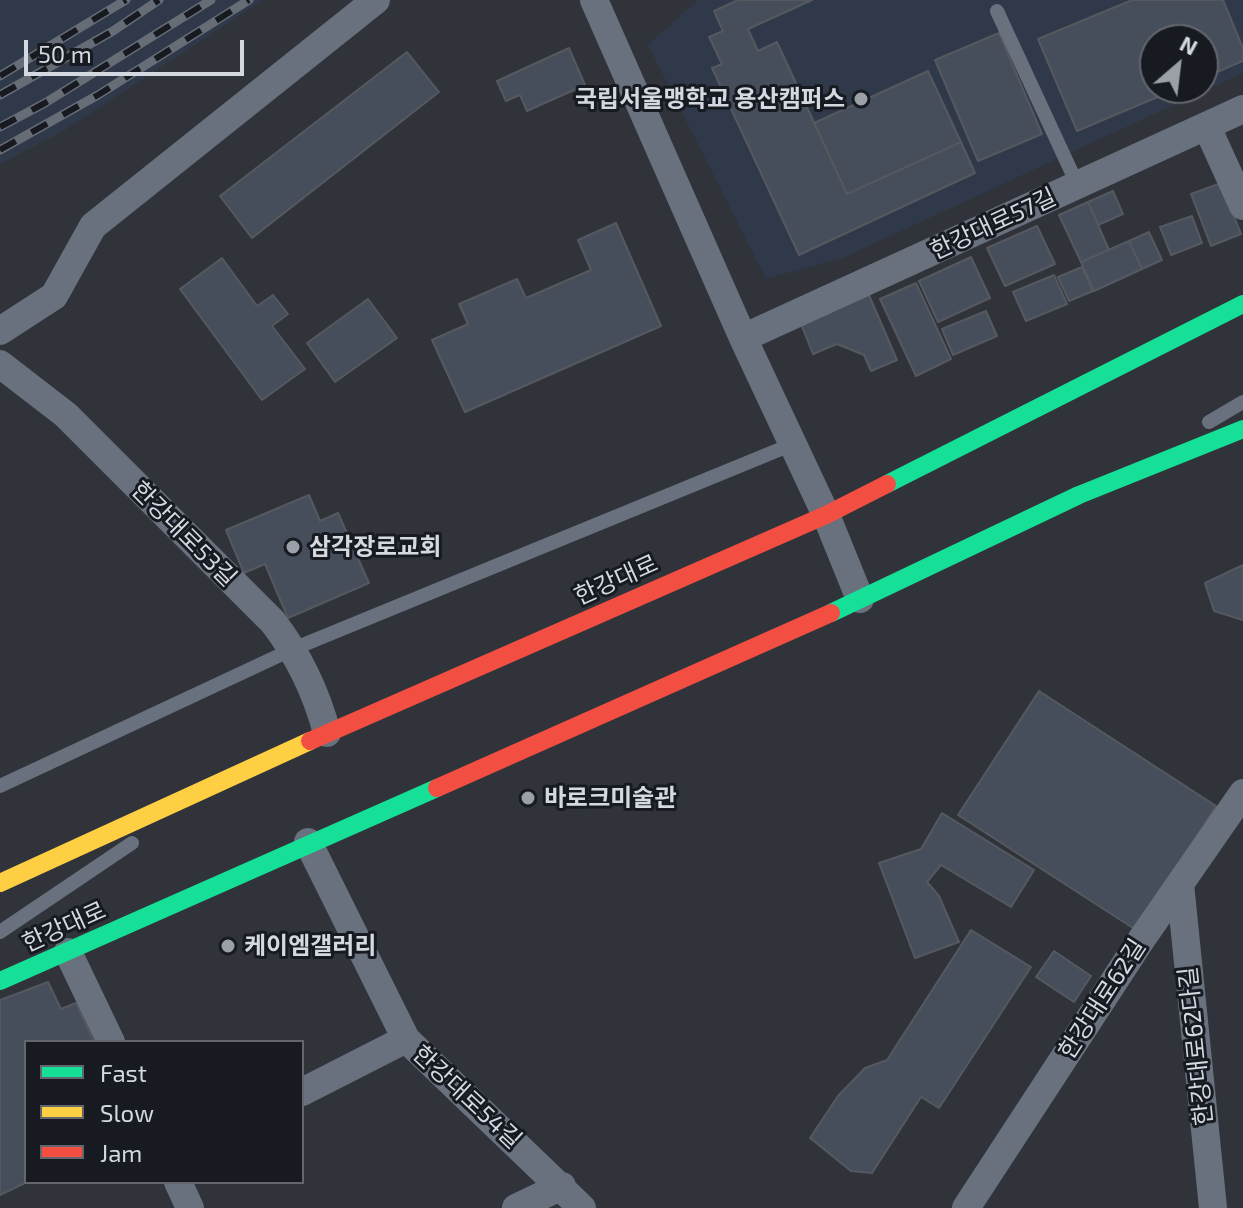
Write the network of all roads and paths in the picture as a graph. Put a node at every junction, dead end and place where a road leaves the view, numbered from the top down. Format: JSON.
{"nodes":[{"id":1,"x":376,"y":0,"type":"edge"},
{"id":2,"x":594,"y":0,"type":"edge"},
{"id":3,"x":997,"y":11,"type":"dead end"},
{"id":4,"x":1243,"y":109,"type":"edge"},
{"id":5,"x":1207,"y":127,"type":"junction"},
{"id":6,"x":1078,"y":186,"type":"junction"},
{"id":7,"x":1243,"y":206,"type":"edge"},
{"id":8,"x":1243,"y":304,"type":"edge"},
{"id":9,"x":0,"y":331,"type":"edge"},
{"id":10,"x":743,"y":338,"type":"junction"},
{"id":11,"x":0,"y":364,"type":"edge"},
{"id":12,"x":1243,"y":402,"type":"edge"},
{"id":13,"x":1243,"y":429,"type":"edge"},
{"id":14,"x":793,"y":444,"type":"junction"},
{"id":15,"x":1079,"y":495,"type":"junction"},
{"id":16,"x":826,"y":515,"type":"junction"},
{"id":17,"x":860,"y":599,"type":"junction"},
{"id":18,"x":293,"y":649,"type":"junction"},
{"id":19,"x":327,"y":733,"type":"junction"},
{"id":20,"x":0,"y":786,"type":"edge"},
{"id":21,"x":215,"y":786,"type":"junction"},
{"id":22,"x":1243,"y":793,"type":"edge"},
{"id":23,"x":308,"y":842,"type":"junction"},
{"id":24,"x":0,"y":883,"type":"edge"},
{"id":25,"x":1180,"y":884,"type":"junction"},
{"id":26,"x":0,"y":932,"type":"edge"},
{"id":27,"x":68,"y":952,"type":"junction"},
{"id":28,"x":0,"y":981,"type":"edge"},
{"id":29,"x":406,"y":1039,"type":"junction"},
{"id":30,"x":110,"y":1040,"type":"edge"},
{"id":31,"x":304,"y":1091,"type":"edge"},
{"id":32,"x":179,"y":1184,"type":"edge"},
{"id":33,"x":562,"y":1186,"type":"junction"},
{"id":34,"x":190,"y":1208,"type":"edge"},
{"id":35,"x":516,"y":1208,"type":"edge"},
{"id":36,"x":582,"y":1208,"type":"edge"},
{"id":37,"x":966,"y":1208,"type":"edge"},
{"id":38,"x":1213,"y":1208,"type":"edge"}],
"edges":[{"from":1,"to":9,"type":"street"},
{"from":2,"to":10,"type":"street"},
{"from":3,"to":6,"type":"lane"},
{"from":4,"to":5,"type":"street","name":"한강대로57길"},
{"from":5,"to":6,"type":"street","name":"한강대로57길"},
{"from":5,"to":7,"type":"street"},
{"from":6,"to":10,"type":"street","name":"한강대로57길"},
{"from":8,"to":16,"type":"main road","name":"한강대로"},
{"from":10,"to":14,"type":"street"},
{"from":11,"to":18,"type":"street","name":"한강대로53길"},
{"from":12,"to":15,"type":"lane"},
{"from":13,"to":15,"type":"main road","name":"한강대로"},
{"from":14,"to":16,"type":"street"},
{"from":14,"to":18,"type":"lane"},
{"from":15,"to":17,"type":"main road","name":"한강대로"},
{"from":16,"to":17,"type":"street"},
{"from":16,"to":19,"type":"main road","name":"한강대로"},
{"from":17,"to":23,"type":"main road","name":"한강대로"},
{"from":18,"to":19,"type":"street","name":"한강대로53길"},
{"from":18,"to":20,"type":"lane"},
{"from":19,"to":21,"type":"main road","name":"한강대로"},
{"from":21,"to":24,"type":"main road","name":"한강대로"},
{"from":21,"to":26,"type":"lane"},
{"from":22,"to":25,"type":"street","name":"한강대로62길"},
{"from":23,"to":27,"type":"main road","name":"한강대로"},
{"from":23,"to":29,"type":"street","name":"한강대로54길"},
{"from":25,"to":37,"type":"street","name":"한강대로62길"},
{"from":25,"to":38,"type":"street","name":"한강대로62다길"},
{"from":27,"to":28,"type":"main road","name":"한강대로"},
{"from":27,"to":30,"type":"street"},
{"from":29,"to":31,"type":"street"},
{"from":29,"to":33,"type":"street","name":"한강대로54길"},
{"from":32,"to":34,"type":"street"},
{"from":33,"to":35,"type":"street"},
{"from":33,"to":36,"type":"street","name":"한강대로54길"}]}
